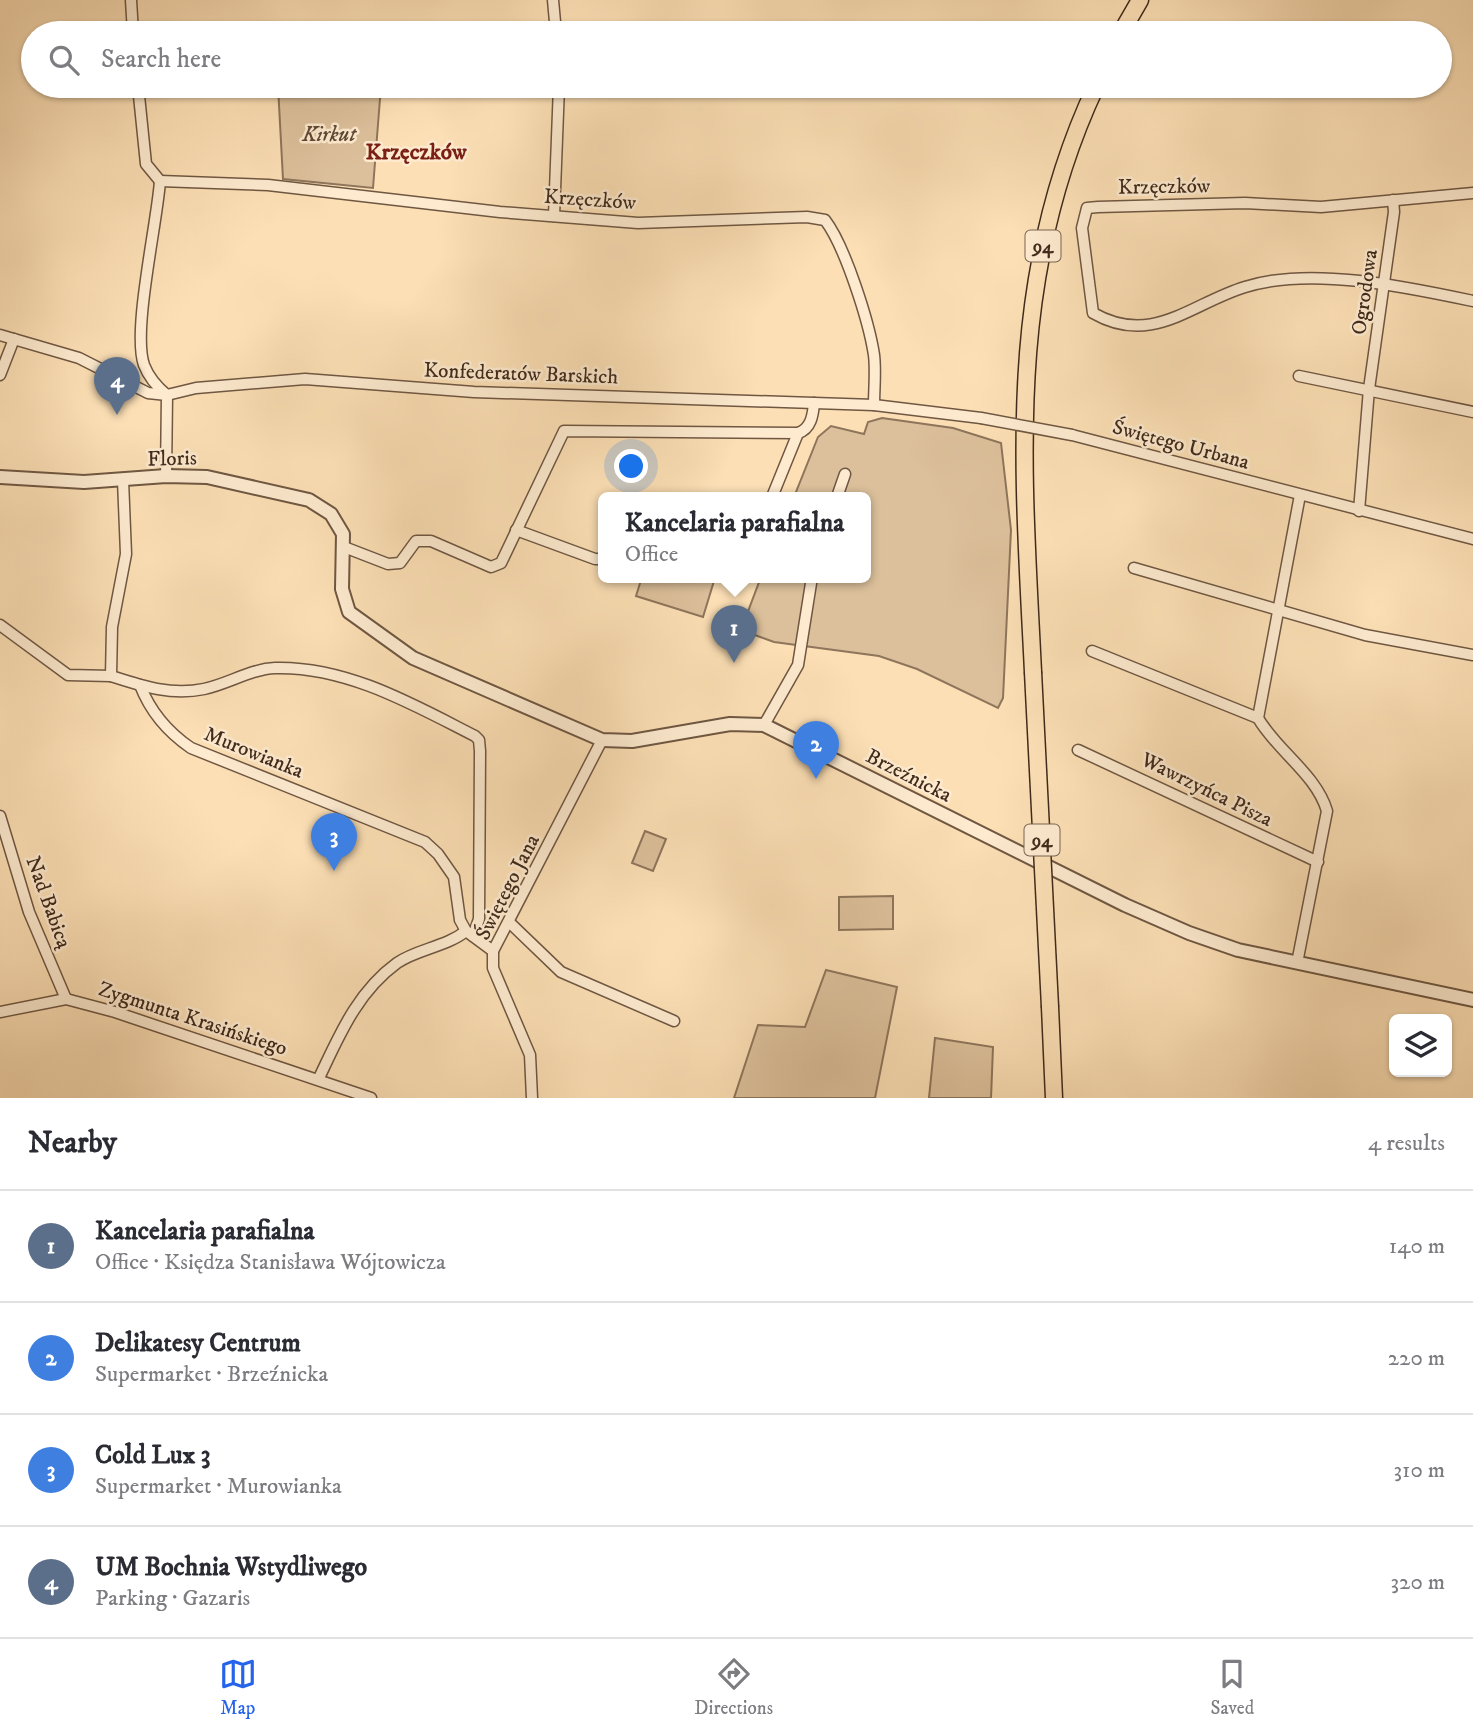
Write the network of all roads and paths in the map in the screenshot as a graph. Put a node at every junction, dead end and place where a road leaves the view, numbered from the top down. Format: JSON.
{"nodes":[{"id":1,"x":131,"y":0,"type":"edge"},
{"id":2,"x":553,"y":0,"type":"edge"},
{"id":3,"x":1140,"y":0,"type":"edge"},
{"id":4,"x":132,"y":21,"type":"edge"},
{"id":5,"x":555,"y":21,"type":"edge"},
{"id":6,"x":1128,"y":21,"type":"edge"},
{"id":7,"x":139,"y":98,"type":"edge"},
{"id":8,"x":559,"y":98,"type":"edge"},
{"id":9,"x":1090,"y":98,"type":"edge"},
{"id":10,"x":160,"y":180,"type":"junction"},
{"id":11,"x":1473,"y":193,"type":"edge"},
{"id":12,"x":1393,"y":200,"type":"junction"},
{"id":13,"x":554,"y":216,"type":"junction"},
{"id":14,"x":1385,"y":282,"type":"junction"},
{"id":15,"x":1473,"y":301,"type":"edge"},
{"id":16,"x":0,"y":335,"type":"edge"},
{"id":17,"x":14,"y":339,"type":"junction"},
{"id":18,"x":0,"y":375,"type":"edge"},
{"id":19,"x":1299,"y":376,"type":"dead end"},
{"id":20,"x":1369,"y":389,"type":"junction"},
{"id":21,"x":167,"y":395,"type":"junction"},
{"id":22,"x":814,"y":403,"type":"junction"},
{"id":23,"x":874,"y":405,"type":"junction"},
{"id":24,"x":1473,"y":412,"type":"edge"},
{"id":25,"x":797,"y":433,"type":"junction"},
{"id":26,"x":845,"y":474,"type":"dead end"},
{"id":27,"x":166,"y":476,"type":"junction"},
{"id":28,"x":0,"y":477,"type":"edge"},
{"id":29,"x":124,"y":480,"type":"junction"},
{"id":30,"x":774,"y":492,"type":"edge"},
{"id":31,"x":839,"y":492,"type":"edge"},
{"id":32,"x":1300,"y":495,"type":"junction"},
{"id":33,"x":1359,"y":511,"type":"junction"},
{"id":34,"x":335,"y":519,"type":"joint"},
{"id":35,"x":516,"y":530,"type":"junction"},
{"id":36,"x":1473,"y":539,"type":"edge"},
{"id":37,"x":344,"y":547,"type":"junction"},
{"id":38,"x":598,"y":559,"type":"edge"},
{"id":39,"x":1134,"y":568,"type":"dead end"},
{"id":40,"x":811,"y":583,"type":"edge"},
{"id":41,"x":1279,"y":610,"type":"junction"},
{"id":42,"x":0,"y":625,"type":"edge"},
{"id":43,"x":1092,"y":651,"type":"dead end"},
{"id":44,"x":1473,"y":655,"type":"edge"},
{"id":45,"x":111,"y":676,"type":"junction"},
{"id":46,"x":140,"y":685,"type":"junction"},
{"id":47,"x":1258,"y":718,"type":"junction"},
{"id":48,"x":764,"y":725,"type":"junction"},
{"id":49,"x":602,"y":740,"type":"junction"},
{"id":50,"x":1079,"y":750,"type":"dead end"},
{"id":51,"x":0,"y":816,"type":"edge"},
{"id":52,"x":1318,"y":862,"type":"junction"},
{"id":53,"x":510,"y":923,"type":"junction"},
{"id":54,"x":469,"y":933,"type":"junction"},
{"id":55,"x":494,"y":951,"type":"junction"},
{"id":56,"x":1297,"y":963,"type":"junction"},
{"id":57,"x":66,"y":999,"type":"junction"},
{"id":58,"x":1473,"y":1000,"type":"edge"},
{"id":59,"x":0,"y":1012,"type":"edge"},
{"id":60,"x":674,"y":1021,"type":"dead end"},
{"id":61,"x":319,"y":1079,"type":"junction"},
{"id":62,"x":371,"y":1098,"type":"edge"},
{"id":63,"x":531,"y":1098,"type":"edge"},
{"id":64,"x":1054,"y":1098,"type":"edge"}],
"edges":[{"from":1,"to":4,"type":"street"},
{"from":2,"to":5,"type":"street"},
{"from":3,"to":6,"type":"main road"},
{"from":7,"to":10,"type":"street"},
{"from":8,"to":13,"type":"street"},
{"from":9,"to":64,"type":"main road","number":"94","bridge":true},
{"from":10,"to":13,"type":"street","name":"Krzęczków"},
{"from":10,"to":21,"type":"street"},
{"from":11,"to":12,"type":"street","name":"Krzęczków"},
{"from":12,"to":14,"type":"street","name":"Ogrodowa"},
{"from":12,"to":14,"type":"street","name":"Krzęczków"},
{"from":13,"to":23,"type":"street","name":"Krzęczków"},
{"from":14,"to":15,"type":"street"},
{"from":14,"to":20,"type":"street","name":"Ogrodowa"},
{"from":16,"to":17,"type":"street"},
{"from":17,"to":18,"type":"street"},
{"from":17,"to":21,"type":"street"},
{"from":19,"to":20,"type":"street"},
{"from":20,"to":24,"type":"street"},
{"from":20,"to":33,"type":"street","name":"Ogrodowa"},
{"from":21,"to":22,"type":"street","name":"Konfederatów Barskich"},
{"from":21,"to":27,"type":"street"},
{"from":22,"to":23,"type":"street","name":"Konfederatów Barskich"},
{"from":22,"to":25,"type":"street"},
{"from":23,"to":32,"type":"street","name":"Świętego Urbana","bridge":true},
{"from":25,"to":30,"type":"street"},
{"from":25,"to":35,"type":"street"},
{"from":26,"to":31,"type":"street"},
{"from":27,"to":29,"type":"street","name":"Floris"},
{"from":27,"to":34,"type":"street","name":"Floris"},
{"from":28,"to":29,"type":"street","name":"Floris"},
{"from":29,"to":45,"type":"street"},
{"from":32,"to":33,"type":"street","name":"Świętego Urbana"},
{"from":32,"to":41,"type":"street"},
{"from":33,"to":36,"type":"street","name":"Świętego Urbana"},
{"from":34,"to":37,"type":"street","name":"Brzeźnicka"},
{"from":35,"to":37,"type":"street"},
{"from":35,"to":38,"type":"street"},
{"from":37,"to":49,"type":"street","name":"Brzeźnicka"},
{"from":39,"to":41,"type":"street"},
{"from":40,"to":48,"type":"street"},
{"from":41,"to":44,"type":"street"},
{"from":41,"to":47,"type":"street"},
{"from":42,"to":45,"type":"street"},
{"from":43,"to":47,"type":"street"},
{"from":45,"to":46,"type":"street"},
{"from":46,"to":54,"type":"street","name":"Murowianka"},
{"from":46,"to":54,"type":"street"},
{"from":47,"to":52,"type":"street"},
{"from":48,"to":49,"type":"street","name":"Brzeźnicka"},
{"from":48,"to":56,"type":"street","name":"Brzeźnicka"},
{"from":49,"to":53,"type":"street","name":"Świętego Jana"},
{"from":50,"to":52,"type":"street","name":"Wawrzyńca Pisza"},
{"from":51,"to":57,"type":"street","name":"Nad Babicą"},
{"from":52,"to":56,"type":"street"},
{"from":53,"to":55,"type":"street","name":"Świętego Jana"},
{"from":53,"to":60,"type":"street"},
{"from":54,"to":55,"type":"street"},
{"from":54,"to":61,"type":"street"},
{"from":55,"to":63,"type":"street","name":"Świętego Jana"},
{"from":56,"to":58,"type":"street","name":"Brzeźnicka"},
{"from":57,"to":59,"type":"street","name":"Zygmunta Krasińskiego"},
{"from":57,"to":61,"type":"street","name":"Zygmunta Krasińskiego"},
{"from":61,"to":62,"type":"street","name":"Zygmunta Krasińskiego"}]}
